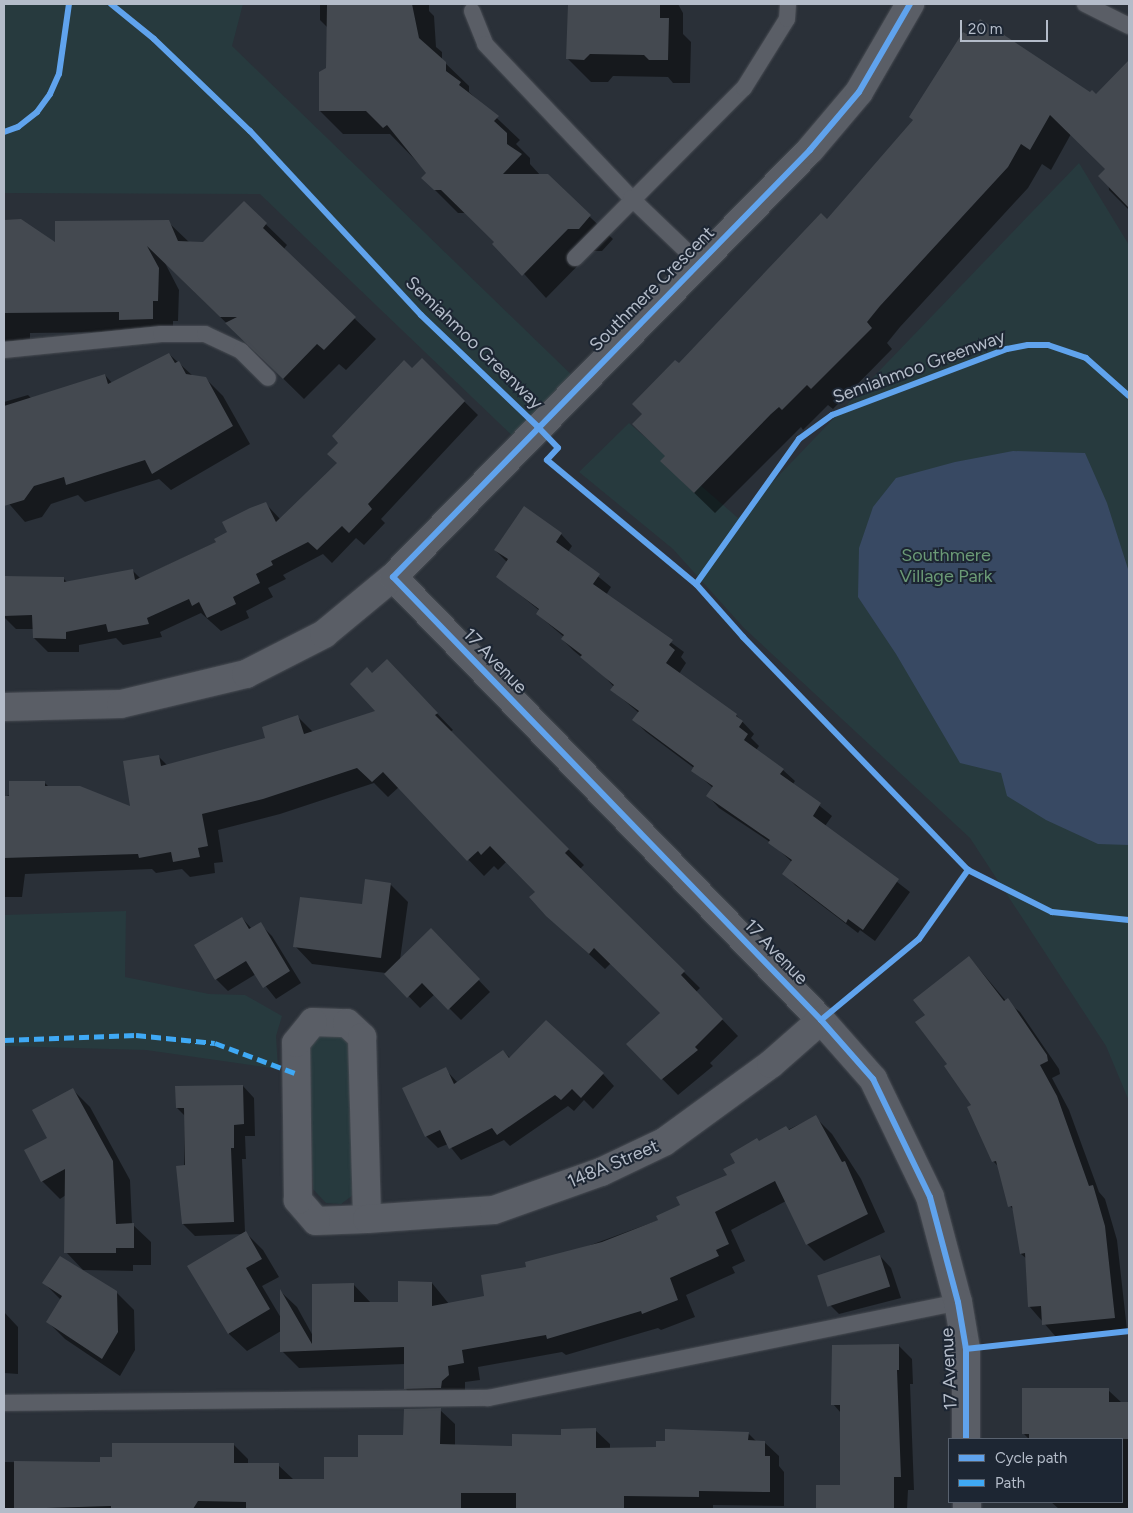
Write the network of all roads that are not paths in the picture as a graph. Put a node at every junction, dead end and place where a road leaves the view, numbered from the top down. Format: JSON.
{"nodes":[{"id":1,"x":788,"y":4,"type":"edge"},
{"id":2,"x":910,"y":4,"type":"edge"},
{"id":3,"x":1085,"y":4,"type":"edge"},
{"id":4,"x":472,"y":11,"type":"dead end"},
{"id":5,"x":1129,"y":26,"type":"edge"},
{"id":6,"x":631,"y":198,"type":"junction"},
{"id":7,"x":575,"y":258,"type":"dead end"},
{"id":8,"x":699,"y":263,"type":"junction"},
{"id":9,"x":4,"y":350,"type":"edge"},
{"id":10,"x":268,"y":378,"type":"dead end"},
{"id":11,"x":393,"y":577,"type":"junction"},
{"id":12,"x":4,"y":707,"type":"edge"},
{"id":13,"x":821,"y":1020,"type":"junction"},
{"id":14,"x":367,"y":1219,"type":"junction"},
{"id":15,"x":958,"y":1302,"type":"junction"},
{"id":16,"x":4,"y":1403,"type":"edge"},
{"id":17,"x":966,"y":1438,"type":"edge"}],
"edges":[{"from":1,"to":6,"type":"lane"},
{"from":2,"to":8,"type":"street","name":"Southmere Crescent"},
{"from":3,"to":5,"type":"lane"},
{"from":4,"to":6,"type":"lane"},
{"from":6,"to":7,"type":"lane"},
{"from":6,"to":8,"type":"lane"},
{"from":8,"to":11,"type":"street","name":"Southmere Crescent"},
{"from":9,"to":10,"type":"lane"},
{"from":11,"to":12,"type":"street","name":"Southmere Crescent"},
{"from":11,"to":13,"type":"street","name":"17 Avenue"},
{"from":13,"to":14,"type":"street","name":"148A Street"},
{"from":13,"to":15,"type":"street","name":"17 Avenue"},
{"from":14,"to":14,"type":"street","name":"148A Street"},
{"from":15,"to":16,"type":"lane"},
{"from":15,"to":17,"type":"street","name":"17 Avenue"}]}
